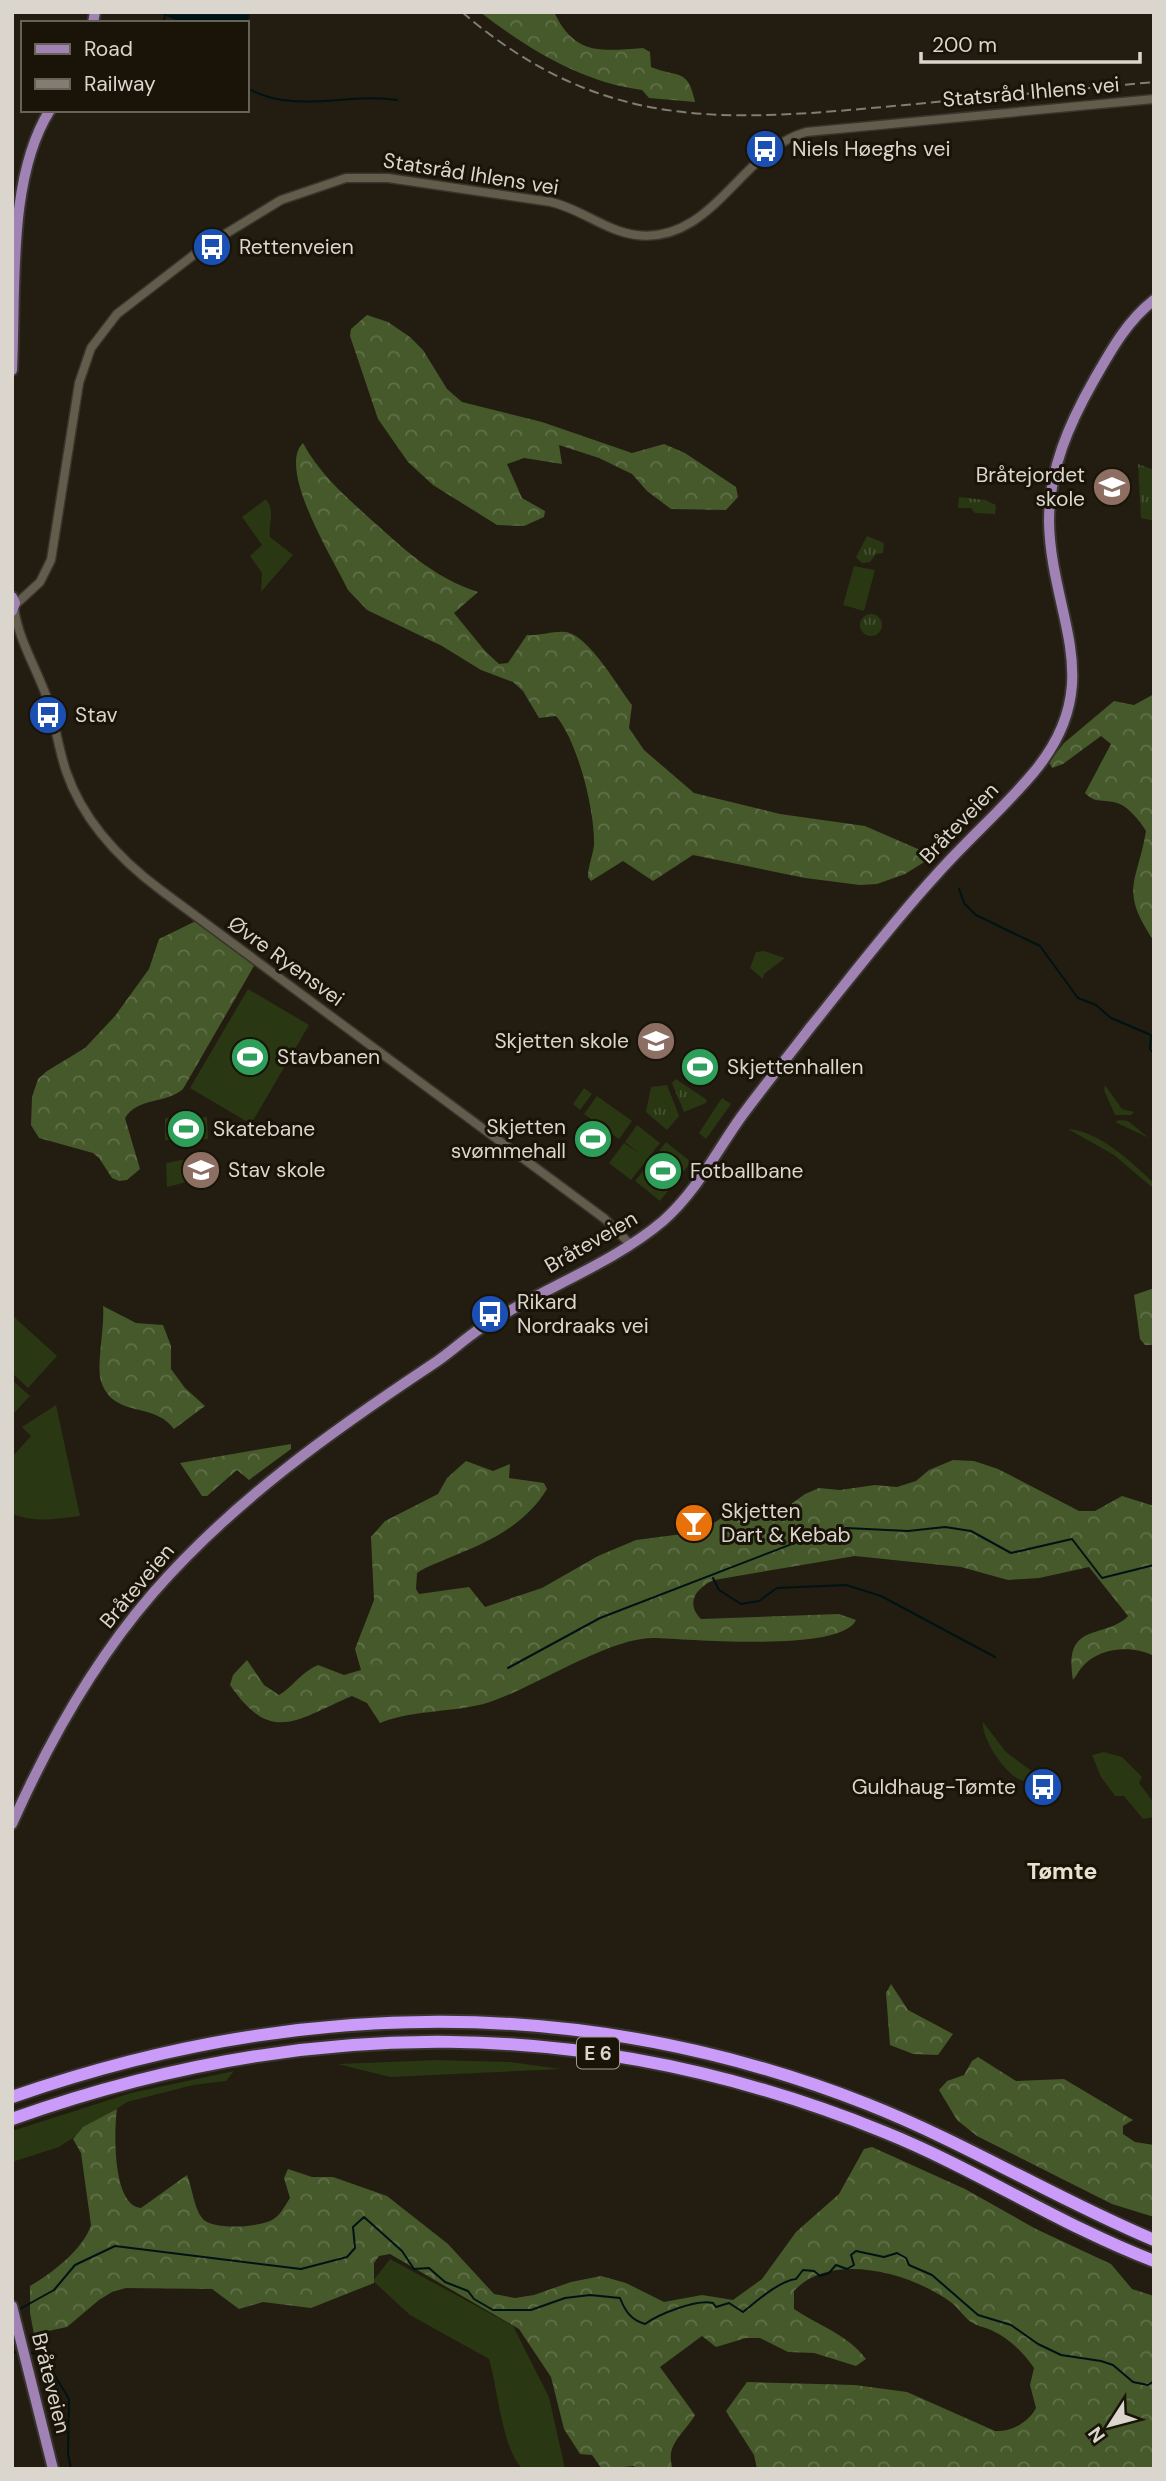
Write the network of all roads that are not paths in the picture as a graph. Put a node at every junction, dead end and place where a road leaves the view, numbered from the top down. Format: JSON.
{"nodes":[{"id":1,"x":1154,"y":99,"type":"edge"},
{"id":2,"x":49,"y":112,"type":"edge"},
{"id":3,"x":1154,"y":300,"type":"edge"},
{"id":4,"x":12,"y":370,"type":"edge"},
{"id":5,"x":13,"y":603,"type":"edge"},
{"id":6,"x":12,"y":625,"type":"edge"},
{"id":7,"x":19,"y":633,"type":"junction"},
{"id":8,"x":629,"y":1243,"type":"junction"},
{"id":9,"x":12,"y":1824,"type":"edge"},
{"id":10,"x":12,"y":2097,"type":"edge"},
{"id":11,"x":12,"y":2119,"type":"edge"},
{"id":12,"x":1154,"y":2240,"type":"edge"},
{"id":13,"x":1154,"y":2261,"type":"edge"},
{"id":14,"x":12,"y":2306,"type":"edge"},
{"id":15,"x":53,"y":2469,"type":"edge"}],
"edges":[{"from":1,"to":5,"type":"street","name":"Statsråd Ihlens vei"},
{"from":2,"to":4,"type":"main road"},
{"from":3,"to":8,"type":"main road","name":"Bråteveien"},
{"from":5,"to":7,"type":"street","name":"Øvre Ryensvei"},
{"from":6,"to":7,"type":"street","name":"Øvre Ryensvei"},
{"from":7,"to":8,"type":"street","name":"Øvre Ryensvei"},
{"from":8,"to":9,"type":"main road","name":"Bråteveien"},
{"from":10,"to":12,"type":"highway","number":"E 6"},
{"from":11,"to":13,"type":"highway","number":"E 6"},
{"from":14,"to":15,"type":"main road","name":"Bråteveien"}]}
